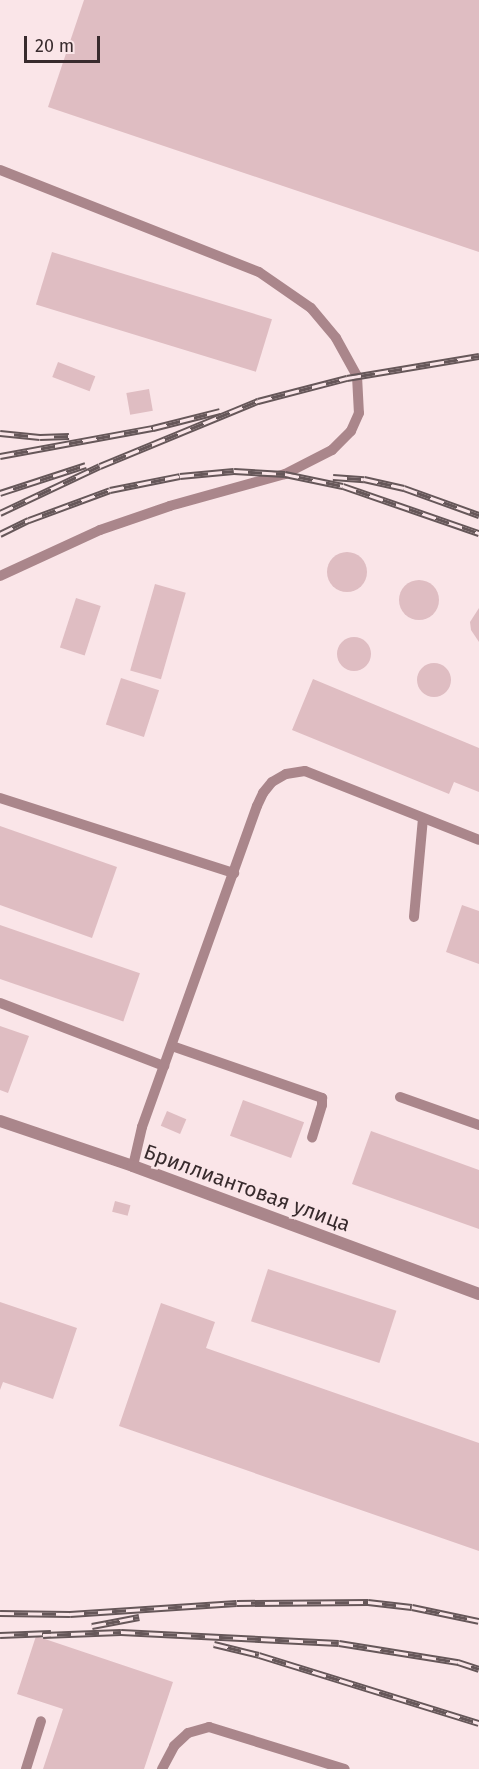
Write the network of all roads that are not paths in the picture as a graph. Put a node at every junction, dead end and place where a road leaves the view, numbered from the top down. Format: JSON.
{"nodes":[{"id":1,"x":0,"y":170,"type":"edge"},
{"id":2,"x":0,"y":576,"type":"edge"},
{"id":3,"x":0,"y":798,"type":"edge"},
{"id":4,"x":423,"y":818,"type":"junction"},
{"id":5,"x":479,"y":840,"type":"edge"},
{"id":6,"x":234,"y":873,"type":"junction"},
{"id":7,"x":414,"y":918,"type":"dead end"},
{"id":8,"x":0,"y":1003,"type":"edge"},
{"id":9,"x":171,"y":1046,"type":"junction"},
{"id":10,"x":164,"y":1066,"type":"junction"},
{"id":11,"x":400,"y":1097,"type":"dead end"},
{"id":12,"x":0,"y":1121,"type":"edge"},
{"id":13,"x":479,"y":1125,"type":"edge"},
{"id":14,"x":312,"y":1137,"type":"dead end"},
{"id":15,"x":133,"y":1166,"type":"junction"},
{"id":16,"x":479,"y":1294,"type":"edge"},
{"id":17,"x":41,"y":1721,"type":"dead end"},
{"id":18,"x":26,"y":1769,"type":"edge"},
{"id":19,"x":162,"y":1769,"type":"edge"},
{"id":20,"x":345,"y":1769,"type":"edge"}],
"edges":[{"from":1,"to":2,"type":"lane"},
{"from":3,"to":6,"type":"lane"},
{"from":4,"to":5,"type":"lane"},
{"from":4,"to":6,"type":"lane"},
{"from":4,"to":7,"type":"lane"},
{"from":6,"to":9,"type":"lane"},
{"from":8,"to":10,"type":"lane"},
{"from":9,"to":10,"type":"lane"},
{"from":9,"to":14,"type":"lane"},
{"from":10,"to":15,"type":"lane"},
{"from":11,"to":13,"type":"lane"},
{"from":12,"to":15,"type":"street","name":"Бриллиантовая улица"},
{"from":15,"to":16,"type":"street","name":"Бриллиантовая улица"},
{"from":17,"to":18,"type":"lane"},
{"from":19,"to":20,"type":"lane"}]}
